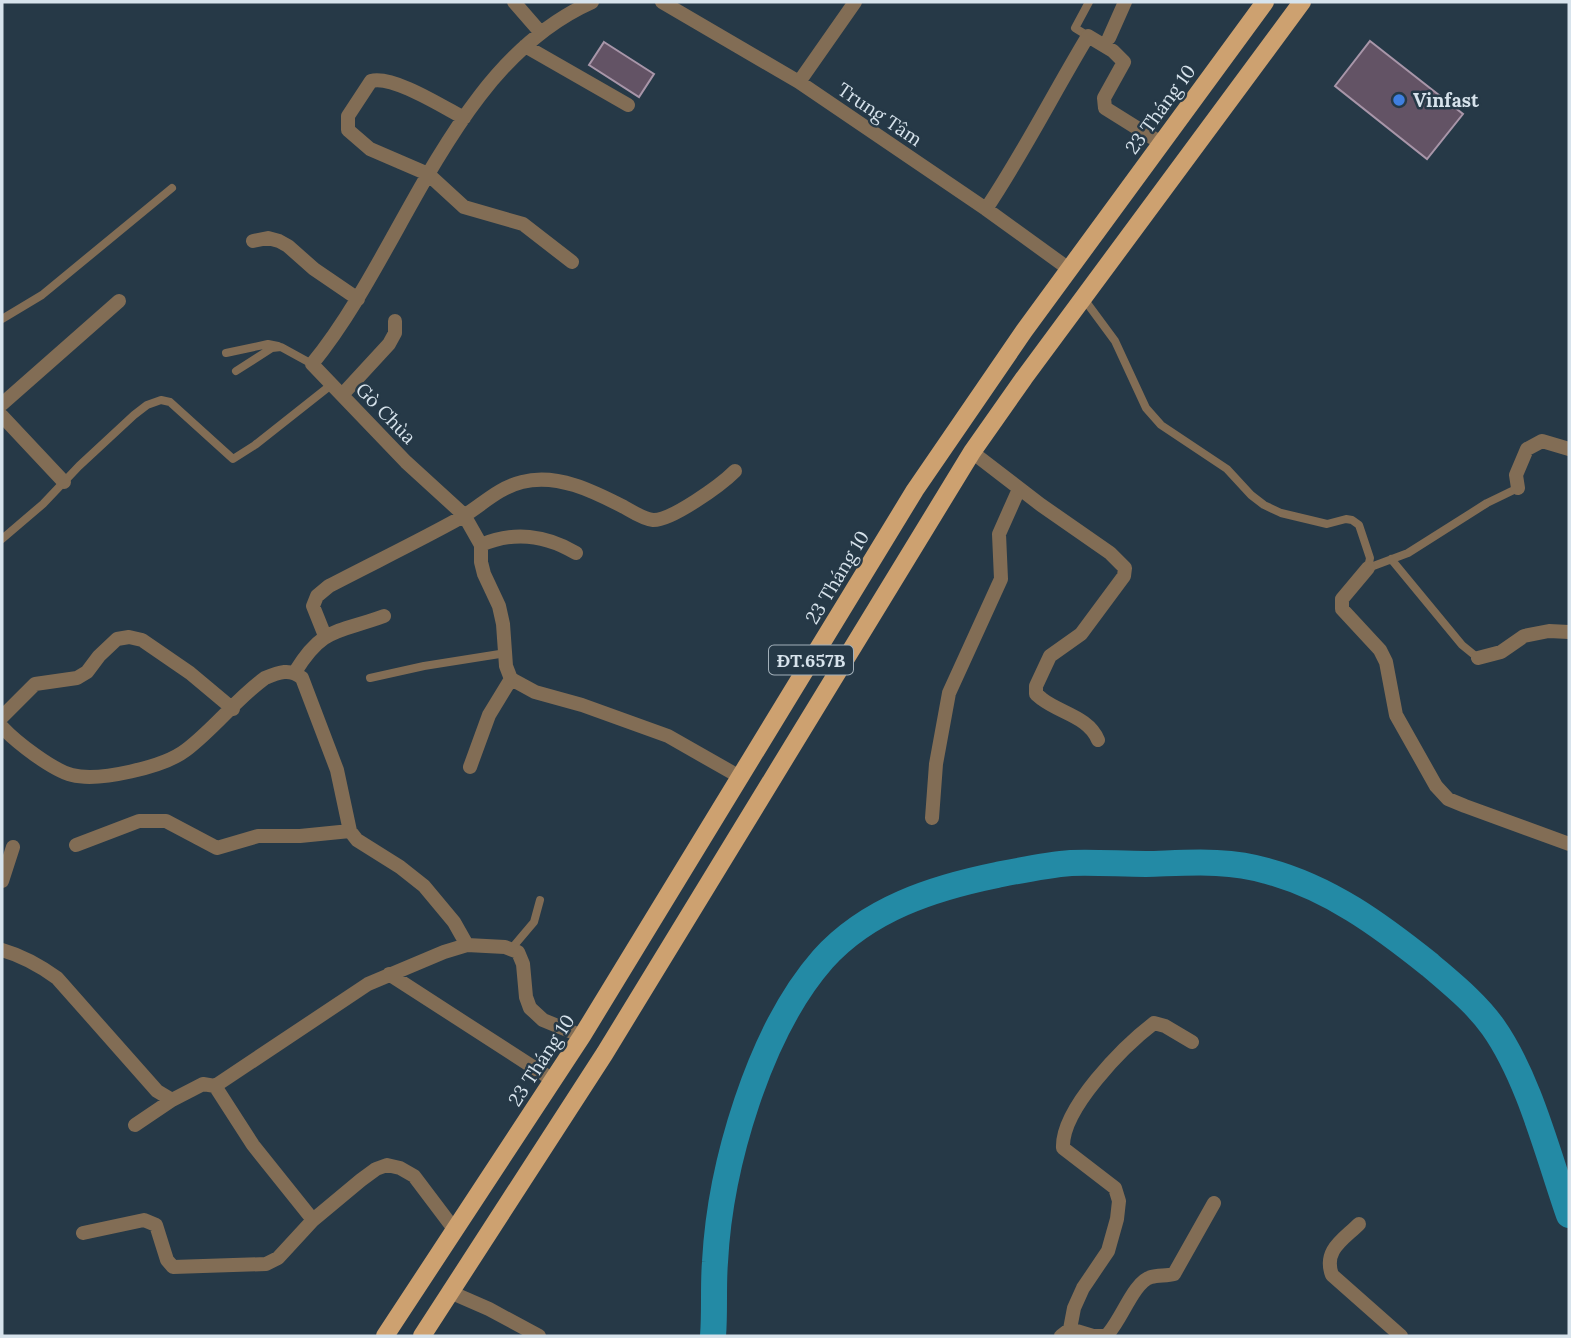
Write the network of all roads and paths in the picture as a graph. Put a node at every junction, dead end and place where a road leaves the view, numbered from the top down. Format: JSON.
{"nodes":[{"id":1,"x":514,"y":2,"type":"edge"},
{"id":2,"x":592,"y":2,"type":"edge"},
{"id":3,"x":662,"y":2,"type":"edge"},
{"id":4,"x":855,"y":2,"type":"edge"},
{"id":5,"x":1089,"y":2,"type":"edge"},
{"id":6,"x":1125,"y":2,"type":"edge"},
{"id":7,"x":1265,"y":2,"type":"edge"},
{"id":8,"x":1302,"y":2,"type":"edge"},
{"id":9,"x":541,"y":33,"type":"junction"},
{"id":10,"x":1088,"y":36,"type":"junction"},
{"id":11,"x":1109,"y":38,"type":"dead end"},
{"id":12,"x":525,"y":46,"type":"junction"},
{"id":13,"x":799,"y":82,"type":"junction"},
{"id":14,"x":628,"y":105,"type":"dead end"},
{"id":15,"x":464,"y":118,"type":"junction"},
{"id":16,"x":1161,"y":143,"type":"junction"},
{"id":17,"x":428,"y":174,"type":"junction"},
{"id":18,"x":172,"y":188,"type":"dead end"},
{"id":19,"x":986,"y":209,"type":"junction"},
{"id":20,"x":253,"y":241,"type":"dead end"},
{"id":21,"x":572,"y":262,"type":"dead end"},
{"id":22,"x":1069,"y":269,"type":"junction"},
{"id":23,"x":1089,"y":292,"type":"junction"},
{"id":24,"x":358,"y":299,"type":"junction"},
{"id":25,"x":119,"y":302,"type":"dead end"},
{"id":26,"x":2,"y":319,"type":"edge"},
{"id":27,"x":395,"y":321,"type":"dead end"},
{"id":28,"x":281,"y":347,"type":"junction"},
{"id":29,"x":226,"y":353,"type":"dead end"},
{"id":30,"x":312,"y":364,"type":"junction"},
{"id":31,"x":236,"y":371,"type":"dead end"},
{"id":32,"x":331,"y":385,"type":"junction"},
{"id":33,"x":342,"y":396,"type":"junction"},
{"id":34,"x":2,"y":404,"type":"edge"},
{"id":35,"x":2,"y":416,"type":"edge"},
{"id":36,"x":1569,"y":449,"type":"edge"},
{"id":37,"x":972,"y":452,"type":"junction"},
{"id":38,"x":735,"y":471,"type":"dead end"},
{"id":39,"x":64,"y":482,"type":"junction"},
{"id":40,"x":1518,"y":488,"type":"joint"},
{"id":41,"x":1019,"y":489,"type":"junction"},
{"id":42,"x":464,"y":515,"type":"junction"},
{"id":43,"x":2,"y":539,"type":"edge"},
{"id":44,"x":481,"y":545,"type":"junction"},
{"id":45,"x":576,"y":553,"type":"dead end"},
{"id":46,"x":1391,"y":559,"type":"junction"},
{"id":47,"x":1368,"y":568,"type":"junction"},
{"id":48,"x":384,"y":616,"type":"dead end"},
{"id":49,"x":1569,"y":632,"type":"edge"},
{"id":50,"x":325,"y":636,"type":"junction"},
{"id":51,"x":506,"y":653,"type":"junction"},
{"id":52,"x":1478,"y":658,"type":"joint"},
{"id":53,"x":295,"y":672,"type":"junction"},
{"id":54,"x":370,"y":678,"type":"dead end"},
{"id":55,"x":511,"y":679,"type":"junction"},
{"id":56,"x":233,"y":709,"type":"junction"},
{"id":57,"x":2,"y":717,"type":"edge"},
{"id":58,"x":2,"y":727,"type":"edge"},
{"id":59,"x":1098,"y":740,"type":"dead end"},
{"id":60,"x":470,"y":767,"type":"dead end"},
{"id":61,"x":740,"y":777,"type":"junction"},
{"id":62,"x":932,"y":818,"type":"dead end"},
{"id":63,"x":350,"y":831,"type":"junction"},
{"id":64,"x":1569,"y":844,"type":"edge"},
{"id":65,"x":76,"y":845,"type":"dead end"},
{"id":66,"x":13,"y":847,"type":"dead end"},
{"id":67,"x":2,"y":881,"type":"edge"},
{"id":68,"x":540,"y":900,"type":"dead end"},
{"id":69,"x":467,"y":945,"type":"junction"},
{"id":70,"x":512,"y":948,"type":"junction"},
{"id":71,"x":2,"y":950,"type":"edge"},
{"id":72,"x":389,"y":974,"type":"junction"},
{"id":73,"x":582,"y":1036,"type":"junction"},
{"id":74,"x":1192,"y":1042,"type":"dead end"},
{"id":75,"x":553,"y":1080,"type":"junction"},
{"id":76,"x":215,"y":1086,"type":"junction"},
{"id":77,"x":172,"y":1100,"type":"junction"},
{"id":78,"x":135,"y":1125,"type":"dead end"},
{"id":79,"x":1214,"y":1203,"type":"dead end"},
{"id":80,"x":313,"y":1220,"type":"junction"},
{"id":81,"x":1359,"y":1224,"type":"dead end"},
{"id":82,"x":454,"y":1229,"type":"junction"},
{"id":83,"x":83,"y":1233,"type":"dead end"},
{"id":84,"x":424,"y":1276,"type":"junction"},
{"id":85,"x":450,"y":1292,"type":"junction"},
{"id":86,"x":1066,"y":1333,"type":"edge"},
{"id":87,"x":385,"y":1336,"type":"edge"},
{"id":88,"x":422,"y":1336,"type":"edge"},
{"id":89,"x":538,"y":1336,"type":"edge"},
{"id":90,"x":1401,"y":1336,"type":"edge"}],
"edges":[{"from":1,"to":9,"type":"street"},
{"from":2,"to":9,"type":"street"},
{"from":3,"to":13,"type":"street","name":"Trung Tâm"},
{"from":4,"to":13,"type":"street"},
{"from":5,"to":10,"type":"lane"},
{"from":6,"to":11,"type":"street"},
{"from":7,"to":16,"type":"main road","name":"23 Tháng 10","number":"ĐT.657B"},
{"from":8,"to":23,"type":"main road","number":"ĐT.657B"},
{"from":9,"to":12,"type":"street"},
{"from":10,"to":16,"type":"street"},
{"from":10,"to":19,"type":"street"},
{"from":12,"to":14,"type":"street"},
{"from":12,"to":15,"type":"street"},
{"from":13,"to":19,"type":"street","name":"Trung Tâm"},
{"from":15,"to":17,"type":"street"},
{"from":15,"to":17,"type":"street"},
{"from":16,"to":22,"type":"main road","name":"23 Tháng 10","number":"ĐT.657B"},
{"from":17,"to":21,"type":"street"},
{"from":17,"to":24,"type":"street"},
{"from":18,"to":26,"type":"lane"},
{"from":19,"to":22,"type":"street","name":"Trung Tâm"},
{"from":20,"to":24,"type":"street"},
{"from":22,"to":23,"type":"main road"},
{"from":22,"to":61,"type":"main road","name":"23 Tháng 10","number":"ĐT.657B"},
{"from":23,"to":37,"type":"main road","number":"ĐT.657B"},
{"from":23,"to":47,"type":"lane"},
{"from":24,"to":30,"type":"street"},
{"from":25,"to":34,"type":"street"},
{"from":27,"to":33,"type":"street"},
{"from":28,"to":29,"type":"lane"},
{"from":28,"to":30,"type":"lane"},
{"from":28,"to":31,"type":"lane"},
{"from":30,"to":32,"type":"street","name":"Gò Chùa"},
{"from":32,"to":33,"type":"street","name":"Gò Chùa"},
{"from":32,"to":39,"type":"lane"},
{"from":33,"to":42,"type":"street","name":"Gò Chùa"},
{"from":35,"to":39,"type":"street"},
{"from":36,"to":40,"type":"street"},
{"from":37,"to":41,"type":"street"},
{"from":37,"to":85,"type":"main road","number":"ĐT.657B"},
{"from":38,"to":42,"type":"street"},
{"from":39,"to":43,"type":"lane"},
{"from":40,"to":46,"type":"lane"},
{"from":41,"to":59,"type":"street"},
{"from":41,"to":62,"type":"street"},
{"from":42,"to":44,"type":"street","name":"Gò Chùa"},
{"from":42,"to":50,"type":"street"},
{"from":44,"to":45,"type":"street"},
{"from":44,"to":51,"type":"street","name":"Gò Chùa"},
{"from":46,"to":47,"type":"lane"},
{"from":46,"to":52,"type":"lane"},
{"from":47,"to":64,"type":"street"},
{"from":48,"to":50,"type":"street"},
{"from":49,"to":52,"type":"street"},
{"from":50,"to":53,"type":"street"},
{"from":51,"to":54,"type":"lane"},
{"from":51,"to":55,"type":"street","name":"Gò Chùa"},
{"from":53,"to":56,"type":"street"},
{"from":53,"to":63,"type":"street"},
{"from":55,"to":60,"type":"street"},
{"from":55,"to":61,"type":"street"},
{"from":56,"to":57,"type":"street"},
{"from":56,"to":58,"type":"street"},
{"from":61,"to":73,"type":"main road","name":"23 Tháng 10","number":"ĐT.657B"},
{"from":63,"to":65,"type":"street"},
{"from":63,"to":69,"type":"street"},
{"from":66,"to":67,"type":"street"},
{"from":68,"to":70,"type":"lane"},
{"from":69,"to":70,"type":"street"},
{"from":69,"to":72,"type":"street"},
{"from":70,"to":73,"type":"street"},
{"from":71,"to":77,"type":"street"},
{"from":72,"to":75,"type":"street"},
{"from":72,"to":76,"type":"street"},
{"from":73,"to":75,"type":"main road","name":"23 Tháng 10","number":"ĐT.657B"},
{"from":74,"to":86,"type":"street"},
{"from":75,"to":82,"type":"main road","name":"23 Tháng 10","number":"ĐT.657B"},
{"from":76,"to":77,"type":"street"},
{"from":76,"to":80,"type":"street"},
{"from":77,"to":78,"type":"street"},
{"from":79,"to":86,"type":"street"},
{"from":80,"to":82,"type":"street"},
{"from":80,"to":83,"type":"street"},
{"from":81,"to":90,"type":"street"},
{"from":82,"to":84,"type":"main road","name":"23 Tháng 10","number":"ĐT.657B"},
{"from":84,"to":85,"type":"main road"},
{"from":84,"to":87,"type":"main road","name":"23 Tháng 10","number":"ĐT.657B"},
{"from":85,"to":88,"type":"main road","number":"ĐT.657B"},
{"from":85,"to":89,"type":"street"}]}
